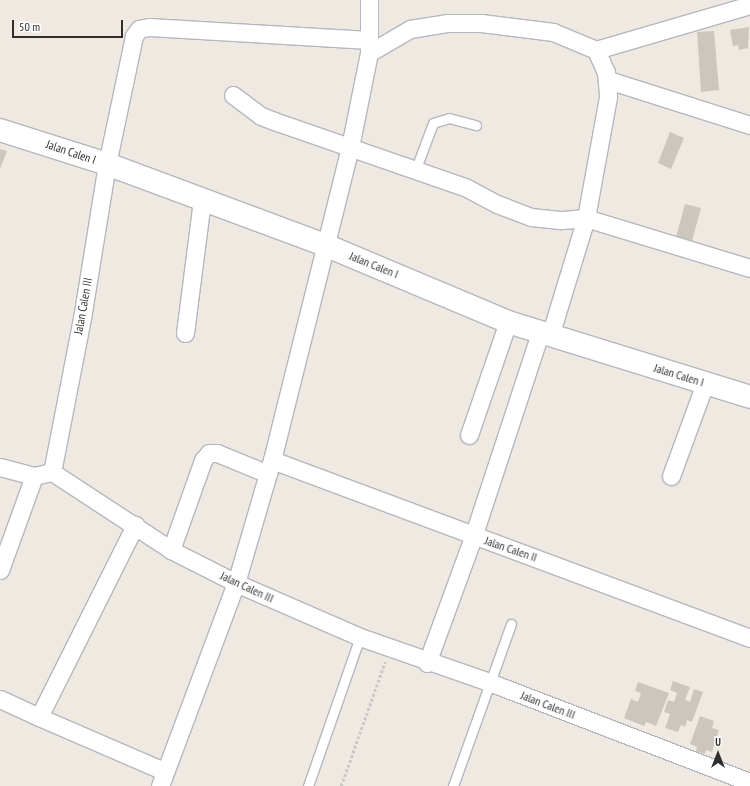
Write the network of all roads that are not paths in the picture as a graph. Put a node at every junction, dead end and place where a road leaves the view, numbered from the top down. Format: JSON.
{"nodes":[{"id":1,"x":369,"y":0,"type":"edge"},
{"id":2,"x":749,"y":8,"type":"edge"},
{"id":3,"x":369,"y":47,"type":"junction"},
{"id":4,"x":596,"y":50,"type":"junction"},
{"id":5,"x":608,"y":80,"type":"junction"},
{"id":6,"x":233,"y":95,"type":"dead end"},
{"id":7,"x":750,"y":124,"type":"edge"},
{"id":8,"x":476,"y":125,"type":"dead end"},
{"id":9,"x":0,"y":130,"type":"edge"},
{"id":10,"x":350,"y":147,"type":"junction"},
{"id":11,"x":107,"y":164,"type":"junction"},
{"id":12,"x":415,"y":171,"type":"junction"},
{"id":13,"x":202,"y":201,"type":"junction"},
{"id":14,"x":586,"y":218,"type":"junction"},
{"id":15,"x":325,"y":245,"type":"junction"},
{"id":16,"x":750,"y":268,"type":"edge"},
{"id":17,"x":508,"y":322,"type":"junction"},
{"id":18,"x":185,"y":332,"type":"dead end"},
{"id":19,"x":545,"y":334,"type":"junction"},
{"id":20,"x":705,"y":383,"type":"junction"},
{"id":21,"x":750,"y":397,"type":"edge"},
{"id":22,"x":469,"y":435,"type":"dead end"},
{"id":23,"x":0,"y":466,"type":"edge"},
{"id":24,"x":270,"y":467,"type":"junction"},
{"id":25,"x":52,"y":472,"type":"junction"},
{"id":26,"x":34,"y":476,"type":"junction"},
{"id":27,"x":671,"y":476,"type":"dead end"},
{"id":28,"x":135,"y":525,"type":"junction"},
{"id":29,"x":473,"y":536,"type":"junction"},
{"id":30,"x":171,"y":550,"type":"junction"},
{"id":31,"x":0,"y":570,"type":"edge"},
{"id":32,"x":236,"y":583,"type":"junction"},
{"id":33,"x":510,"y":624,"type":"dead end"},
{"id":34,"x":360,"y":637,"type":"junction"},
{"id":35,"x":750,"y":638,"type":"edge"},
{"id":36,"x":427,"y":663,"type":"junction"},
{"id":37,"x":489,"y":682,"type":"junction"},
{"id":38,"x":0,"y":699,"type":"edge"},
{"id":39,"x":39,"y":718,"type":"junction"},
{"id":40,"x":162,"y":778,"type":"edge"},
{"id":41,"x":750,"y":782,"type":"edge"},
{"id":42,"x":308,"y":786,"type":"edge"},
{"id":43,"x":453,"y":786,"type":"edge"}],
"edges":[{"from":1,"to":3,"type":"street"},
{"from":2,"to":4,"type":"street"},
{"from":3,"to":4,"type":"street"},
{"from":3,"to":10,"type":"street"},
{"from":3,"to":11,"type":"street","name":"Jalan Calen III"},
{"from":4,"to":5,"type":"street"},
{"from":5,"to":7,"type":"street"},
{"from":5,"to":14,"type":"street"},
{"from":6,"to":10,"type":"street"},
{"from":8,"to":12,"type":"lane"},
{"from":9,"to":11,"type":"street","name":"Jalan Calen I"},
{"from":10,"to":12,"type":"street"},
{"from":10,"to":15,"type":"street"},
{"from":11,"to":13,"type":"street","name":"Jalan Calen I"},
{"from":11,"to":25,"type":"street","name":"Jalan Calen III"},
{"from":12,"to":14,"type":"street"},
{"from":13,"to":15,"type":"street","name":"Jalan Calen I"},
{"from":13,"to":18,"type":"street"},
{"from":14,"to":16,"type":"street"},
{"from":14,"to":19,"type":"street"},
{"from":15,"to":17,"type":"street","name":"Jalan Calen I"},
{"from":15,"to":24,"type":"street"},
{"from":17,"to":19,"type":"street","name":"Jalan Calen I"},
{"from":17,"to":22,"type":"street"},
{"from":19,"to":20,"type":"street","name":"Jalan Calen I"},
{"from":19,"to":29,"type":"street"},
{"from":20,"to":21,"type":"street","name":"Jalan Calen I"},
{"from":20,"to":27,"type":"street"},
{"from":23,"to":26,"type":"street"},
{"from":24,"to":29,"type":"street","name":"Jalan Calen II"},
{"from":24,"to":30,"type":"street","name":"Jalan Calen II"},
{"from":24,"to":32,"type":"street"},
{"from":25,"to":26,"type":"street"},
{"from":25,"to":28,"type":"street","name":"Jalan Calen III"},
{"from":26,"to":31,"type":"street"},
{"from":28,"to":30,"type":"street","name":"Jalan Calen III"},
{"from":28,"to":39,"type":"street"},
{"from":29,"to":35,"type":"street","name":"Jalan Calen II"},
{"from":29,"to":36,"type":"street"},
{"from":30,"to":32,"type":"street","name":"Jalan Calen III"},
{"from":32,"to":34,"type":"street","name":"Jalan Calen III"},
{"from":32,"to":40,"type":"street"},
{"from":33,"to":37,"type":"lane"},
{"from":34,"to":36,"type":"street","name":"Jalan Calen III"},
{"from":34,"to":42,"type":"lane"},
{"from":36,"to":37,"type":"street","name":"Jalan Calen III"},
{"from":37,"to":41,"type":"street","name":"Jalan Calen III"},
{"from":37,"to":43,"type":"lane"},
{"from":38,"to":39,"type":"street"},
{"from":39,"to":40,"type":"street"}]}
